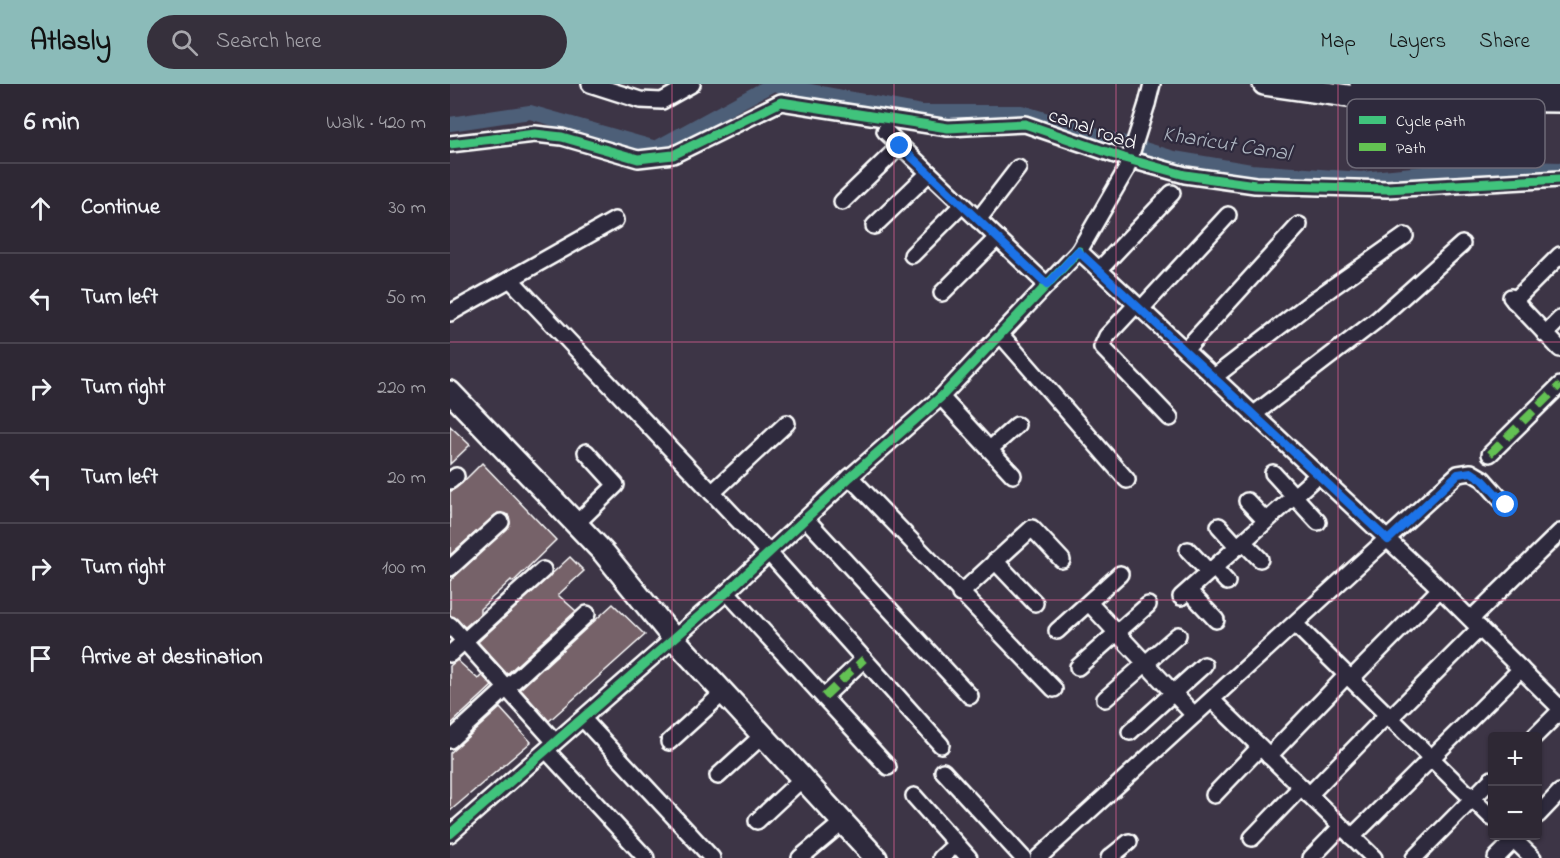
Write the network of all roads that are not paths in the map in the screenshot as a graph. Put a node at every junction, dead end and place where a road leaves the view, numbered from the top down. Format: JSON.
{"nodes":[{"id":1,"x":590,"y":84,"type":"edge"},
{"id":2,"x":692,"y":84,"type":"edge"},
{"id":3,"x":1152,"y":84,"type":"edge"},
{"id":4,"x":1264,"y":84,"type":"edge"},
{"id":5,"x":1361,"y":84,"type":"edge"},
{"id":6,"x":1560,"y":86,"type":"edge"},
{"id":7,"x":1410,"y":87,"type":"edge"},
{"id":8,"x":1368,"y":99,"type":"edge"},
{"id":9,"x":1545,"y":101,"type":"edge"},
{"id":10,"x":1560,"y":101,"type":"edge"},
{"id":11,"x":885,"y":132,"type":"dead end"},
{"id":12,"x":450,"y":144,"type":"edge"},
{"id":13,"x":900,"y":146,"type":"junction"},
{"id":14,"x":1018,"y":168,"type":"dead end"},
{"id":15,"x":929,"y":173,"type":"junction"},
{"id":16,"x":1560,"y":179,"type":"edge"},
{"id":17,"x":1172,"y":193,"type":"dead end"},
{"id":18,"x":842,"y":202,"type":"dead end"},
{"id":19,"x":962,"y":205,"type":"junction"},
{"id":20,"x":1228,"y":215,"type":"dead end"},
{"id":21,"x":615,"y":220,"type":"dead end"},
{"id":22,"x":978,"y":220,"type":"junction"},
{"id":23,"x":1299,"y":225,"type":"dead end"},
{"id":24,"x":874,"y":226,"type":"dead end"},
{"id":25,"x":1405,"y":236,"type":"dead end"},
{"id":26,"x":997,"y":238,"type":"junction"},
{"id":27,"x":1462,"y":244,"type":"dead end"},
{"id":28,"x":1078,"y":251,"type":"junction"},
{"id":29,"x":912,"y":255,"type":"dead end"},
{"id":30,"x":1560,"y":255,"type":"edge"},
{"id":31,"x":1100,"y":270,"type":"junction"},
{"id":32,"x":510,"y":279,"type":"junction"},
{"id":33,"x":1047,"y":285,"type":"junction"},
{"id":34,"x":942,"y":293,"type":"dead end"},
{"id":35,"x":1139,"y":307,"type":"junction"},
{"id":36,"x":450,"y":314,"type":"edge"},
{"id":37,"x":1560,"y":319,"type":"edge"},
{"id":38,"x":1545,"y":334,"type":"junction"},
{"id":39,"x":1001,"y":335,"type":"junction"},
{"id":40,"x":1560,"y":349,"type":"edge"},
{"id":41,"x":1185,"y":350,"type":"junction"},
{"id":42,"x":1214,"y":377,"type":"junction"},
{"id":43,"x":1560,"y":385,"type":"edge"},
{"id":44,"x":450,"y":392,"type":"edge"},
{"id":45,"x":941,"y":397,"type":"junction"},
{"id":46,"x":1253,"y":415,"type":"junction"},
{"id":47,"x":1170,"y":418,"type":"dead end"},
{"id":48,"x":787,"y":423,"type":"dead end"},
{"id":49,"x":1017,"y":424,"type":"dead end"},
{"id":50,"x":990,"y":449,"type":"junction"},
{"id":51,"x":586,"y":452,"type":"dead end"},
{"id":52,"x":1490,"y":454,"type":"dead end"},
{"id":53,"x":1273,"y":472,"type":"dead end"},
{"id":54,"x":1318,"y":475,"type":"junction"},
{"id":55,"x":1013,"y":476,"type":"dead end"},
{"id":56,"x":850,"y":477,"type":"junction"},
{"id":57,"x":1127,"y":480,"type":"dead end"},
{"id":58,"x":712,"y":493,"type":"junction"},
{"id":59,"x":1294,"y":496,"type":"junction"},
{"id":60,"x":1247,"y":501,"type":"dead end"},
{"id":61,"x":1506,"y":505,"type":"dead end"},
{"id":62,"x":806,"y":519,"type":"junction"},
{"id":63,"x":1266,"y":521,"type":"junction"},
{"id":64,"x":501,"y":522,"type":"dead end"},
{"id":65,"x":1318,"y":522,"type":"dead end"},
{"id":66,"x":576,"y":524,"type":"junction"},
{"id":67,"x":1219,"y":526,"type":"dead end"},
{"id":68,"x":1560,"y":532,"type":"edge"},
{"id":69,"x":1388,"y":540,"type":"junction"},
{"id":70,"x":1241,"y":544,"type":"junction"},
{"id":71,"x":1188,"y":550,"type":"dead end"},
{"id":72,"x":770,"y":554,"type":"junction"},
{"id":73,"x":1062,"y":560,"type":"dead end"},
{"id":74,"x":1260,"y":560,"type":"dead end"},
{"id":75,"x":995,"y":561,"type":"junction"},
{"id":76,"x":450,"y":568,"type":"edge"},
{"id":77,"x":543,"y":570,"type":"dead end"},
{"id":78,"x":1212,"y":570,"type":"junction"},
{"id":79,"x":1120,"y":573,"type":"dead end"},
{"id":80,"x":1227,"y":582,"type":"dead end"},
{"id":81,"x":1440,"y":590,"type":"junction"},
{"id":82,"x":727,"y":592,"type":"junction"},
{"id":83,"x":960,"y":594,"type":"junction"},
{"id":84,"x":1035,"y":603,"type":"dead end"},
{"id":85,"x":1089,"y":603,"type":"junction"},
{"id":86,"x":1148,"y":605,"type":"dead end"},
{"id":87,"x":587,"y":614,"type":"dead end"},
{"id":88,"x":1216,"y":620,"type":"dead end"},
{"id":89,"x":1295,"y":624,"type":"junction"},
{"id":90,"x":1476,"y":624,"type":"junction"},
{"id":91,"x":450,"y":625,"type":"edge"},
{"id":92,"x":1057,"y":631,"type":"dead end"},
{"id":93,"x":1116,"y":633,"type":"junction"},
{"id":94,"x":1178,"y":635,"type":"dead end"},
{"id":95,"x":674,"y":639,"type":"junction"},
{"id":96,"x":465,"y":641,"type":"junction"},
{"id":97,"x":450,"y":654,"type":"edge"},
{"id":98,"x":864,"y":660,"type":"junction"},
{"id":99,"x":1145,"y":664,"type":"junction"},
{"id":100,"x":1204,"y":665,"type":"dead end"},
{"id":101,"x":1078,"y":667,"type":"dead end"},
{"id":102,"x":1521,"y":669,"type":"junction"},
{"id":103,"x":1349,"y":677,"type":"junction"},
{"id":104,"x":507,"y":689,"type":"junction"},
{"id":105,"x":1054,"y":689,"type":"dead end"},
{"id":106,"x":724,"y":692,"type":"junction"},
{"id":107,"x":1173,"y":693,"type":"junction"},
{"id":108,"x":970,"y":696,"type":"dead end"},
{"id":109,"x":824,"y":697,"type":"junction"},
{"id":110,"x":1105,"y":699,"type":"dead end"},
{"id":111,"x":1212,"y":700,"type":"junction"},
{"id":112,"x":1560,"y":709,"type":"edge"},
{"id":113,"x":1194,"y":716,"type":"junction"},
{"id":114,"x":1389,"y":717,"type":"junction"},
{"id":115,"x":584,"y":720,"type":"junction"},
{"id":116,"x":1130,"y":732,"type":"dead end"},
{"id":117,"x":1539,"y":732,"type":"edge"},
{"id":118,"x":763,"y":735,"type":"junction"},
{"id":119,"x":450,"y":740,"type":"edge"},
{"id":120,"x":669,"y":742,"type":"dead end"},
{"id":121,"x":941,"y":745,"type":"dead end"},
{"id":122,"x":551,"y":747,"type":"junction"},
{"id":123,"x":1264,"y":752,"type":"junction"},
{"id":124,"x":1431,"y":759,"type":"junction"},
{"id":125,"x":888,"y":767,"type":"dead end"},
{"id":126,"x":943,"y":771,"type":"dead end"},
{"id":127,"x":718,"y":777,"type":"dead end"},
{"id":128,"x":803,"y":778,"type":"junction"},
{"id":129,"x":1488,"y":783,"type":"edge"},
{"id":130,"x":1305,"y":791,"type":"junction"},
{"id":131,"x":1560,"y":792,"type":"edge"},
{"id":132,"x":1214,"y":795,"type":"dead end"},
{"id":133,"x":914,"y":796,"type":"dead end"},
{"id":134,"x":1472,"y":799,"type":"junction"},
{"id":135,"x":1542,"y":811,"type":"edge"},
{"id":136,"x":1488,"y":814,"type":"edge"},
{"id":137,"x":757,"y":821,"type":"dead end"},
{"id":138,"x":843,"y":822,"type":"junction"},
{"id":139,"x":1347,"y":832,"type":"junction"},
{"id":140,"x":450,"y":834,"type":"edge"},
{"id":141,"x":1252,"y":838,"type":"dead end"},
{"id":142,"x":1511,"y":840,"type":"edge"},
{"id":143,"x":1517,"y":840,"type":"edge"},
{"id":144,"x":1129,"y":842,"type":"dead end"},
{"id":145,"x":956,"y":844,"type":"junction"},
{"id":146,"x":646,"y":858,"type":"edge"},
{"id":147,"x":712,"y":858,"type":"edge"},
{"id":148,"x":800,"y":858,"type":"edge"},
{"id":149,"x":876,"y":858,"type":"edge"},
{"id":150,"x":941,"y":858,"type":"edge"},
{"id":151,"x":969,"y":858,"type":"edge"},
{"id":152,"x":1023,"y":858,"type":"edge"},
{"id":153,"x":1038,"y":858,"type":"edge"},
{"id":154,"x":1109,"y":858,"type":"edge"},
{"id":155,"x":1311,"y":858,"type":"edge"},
{"id":156,"x":1374,"y":858,"type":"edge"},
{"id":157,"x":1414,"y":858,"type":"edge"},
{"id":158,"x":1496,"y":858,"type":"edge"},
{"id":159,"x":1533,"y":858,"type":"edge"}],
"edges":[{"from":1,"to":2,"type":"street"},
{"from":3,"to":28,"type":"street","bridge":true},
{"from":4,"to":8,"type":"street"},
{"from":5,"to":7,"type":"street"},
{"from":6,"to":7,"type":"street"},
{"from":9,"to":10,"type":"street"},
{"from":11,"to":13,"type":"street"},
{"from":12,"to":16,"type":"street","name":"canal road"},
{"from":13,"to":15,"type":"street"},
{"from":13,"to":18,"type":"street"},
{"from":14,"to":22,"type":"street"},
{"from":15,"to":19,"type":"street"},
{"from":15,"to":24,"type":"street"},
{"from":17,"to":31,"type":"street"},
{"from":19,"to":22,"type":"street"},
{"from":19,"to":29,"type":"street"},
{"from":20,"to":35,"type":"street"},
{"from":21,"to":32,"type":"street"},
{"from":22,"to":26,"type":"street"},
{"from":23,"to":41,"type":"street"},
{"from":25,"to":42,"type":"street"},
{"from":26,"to":33,"type":"street"},
{"from":26,"to":34,"type":"street"},
{"from":27,"to":46,"type":"street"},
{"from":28,"to":31,"type":"street"},
{"from":28,"to":33,"type":"street"},
{"from":30,"to":38,"type":"street"},
{"from":31,"to":35,"type":"street"},
{"from":32,"to":36,"type":"street"},
{"from":32,"to":58,"type":"street"},
{"from":33,"to":39,"type":"street"},
{"from":35,"to":41,"type":"street"},
{"from":35,"to":47,"type":"street"},
{"from":37,"to":38,"type":"street"},
{"from":38,"to":40,"type":"street"},
{"from":39,"to":45,"type":"street"},
{"from":39,"to":57,"type":"street"},
{"from":41,"to":42,"type":"street"},
{"from":42,"to":46,"type":"street"},
{"from":43,"to":52,"type":"street"},
{"from":44,"to":66,"type":"street"},
{"from":45,"to":50,"type":"street"},
{"from":45,"to":56,"type":"street"},
{"from":46,"to":54,"type":"street"},
{"from":48,"to":58,"type":"street"},
{"from":49,"to":50,"type":"street"},
{"from":50,"to":55,"type":"street"},
{"from":51,"to":66,"type":"street"},
{"from":53,"to":59,"type":"street"},
{"from":54,"to":59,"type":"street"},
{"from":54,"to":69,"type":"street"},
{"from":56,"to":62,"type":"street"},
{"from":56,"to":83,"type":"street"},
{"from":58,"to":72,"type":"street"},
{"from":59,"to":63,"type":"street"},
{"from":59,"to":65,"type":"street"},
{"from":60,"to":63,"type":"street"},
{"from":61,"to":69,"type":"street"},
{"from":62,"to":72,"type":"street"},
{"from":62,"to":108,"type":"street"},
{"from":63,"to":70,"type":"street"},
{"from":64,"to":76,"type":"street"},
{"from":66,"to":95,"type":"street"},
{"from":67,"to":70,"type":"street"},
{"from":68,"to":90,"type":"street"},
{"from":69,"to":81,"type":"street"},
{"from":69,"to":89,"type":"street"},
{"from":70,"to":74,"type":"street"},
{"from":70,"to":78,"type":"street"},
{"from":71,"to":78,"type":"street"},
{"from":72,"to":82,"type":"street"},
{"from":72,"to":98,"type":"street"},
{"from":73,"to":75,"type":"street"},
{"from":75,"to":83,"type":"street"},
{"from":75,"to":84,"type":"street"},
{"from":77,"to":96,"type":"street"},
{"from":78,"to":80,"type":"street"},
{"from":78,"to":88,"type":"street"},
{"from":79,"to":85,"type":"street"},
{"from":81,"to":90,"type":"street"},
{"from":81,"to":103,"type":"street"},
{"from":82,"to":95,"type":"street"},
{"from":82,"to":109,"type":"street"},
{"from":83,"to":105,"type":"street"},
{"from":85,"to":92,"type":"street"},
{"from":85,"to":93,"type":"street"},
{"from":86,"to":93,"type":"street"},
{"from":87,"to":104,"type":"street"},
{"from":89,"to":103,"type":"street"},
{"from":89,"to":111,"type":"street"},
{"from":90,"to":102,"type":"street"},
{"from":90,"to":114,"type":"street"},
{"from":91,"to":96,"type":"street"},
{"from":93,"to":99,"type":"street"},
{"from":93,"to":101,"type":"street"},
{"from":94,"to":99,"type":"street"},
{"from":95,"to":106,"type":"street"},
{"from":95,"to":115,"type":"street"},
{"from":96,"to":97,"type":"street"},
{"from":96,"to":104,"type":"street"},
{"from":98,"to":109,"type":"street"},
{"from":98,"to":121,"type":"street"},
{"from":99,"to":107,"type":"street"},
{"from":99,"to":110,"type":"street"},
{"from":100,"to":107,"type":"street"},
{"from":102,"to":112,"type":"street"},
{"from":102,"to":124,"type":"street"},
{"from":103,"to":114,"type":"street"},
{"from":103,"to":123,"type":"street"},
{"from":104,"to":119,"type":"street"},
{"from":104,"to":122,"type":"street"},
{"from":106,"to":118,"type":"street"},
{"from":106,"to":120,"type":"street"},
{"from":107,"to":113,"type":"street"},
{"from":107,"to":116,"type":"street"},
{"from":109,"to":125,"type":"street"},
{"from":111,"to":113,"type":"street"},
{"from":111,"to":123,"type":"street"},
{"from":112,"to":117,"type":"street"},
{"from":113,"to":153,"type":"street"},
{"from":114,"to":124,"type":"street"},
{"from":114,"to":130,"type":"street"},
{"from":115,"to":122,"type":"street"},
{"from":115,"to":147,"type":"street"},
{"from":118,"to":127,"type":"street"},
{"from":118,"to":128,"type":"street"},
{"from":122,"to":140,"type":"street"},
{"from":122,"to":146,"type":"street"},
{"from":123,"to":130,"type":"street"},
{"from":123,"to":132,"type":"street"},
{"from":124,"to":134,"type":"street"},
{"from":124,"to":139,"type":"street"},
{"from":126,"to":152,"type":"street"},
{"from":128,"to":137,"type":"street"},
{"from":128,"to":138,"type":"street"},
{"from":129,"to":134,"type":"street"},
{"from":130,"to":139,"type":"street"},
{"from":130,"to":141,"type":"street"},
{"from":131,"to":135,"type":"street"},
{"from":133,"to":145,"type":"street"},
{"from":134,"to":136,"type":"street"},
{"from":134,"to":157,"type":"street"},
{"from":138,"to":148,"type":"street"},
{"from":138,"to":149,"type":"street"},
{"from":139,"to":155,"type":"street"},
{"from":139,"to":156,"type":"street"},
{"from":142,"to":158,"type":"street"},
{"from":143,"to":159,"type":"street"},
{"from":144,"to":154,"type":"street"},
{"from":145,"to":150,"type":"street"},
{"from":145,"to":151,"type":"street"}]}
